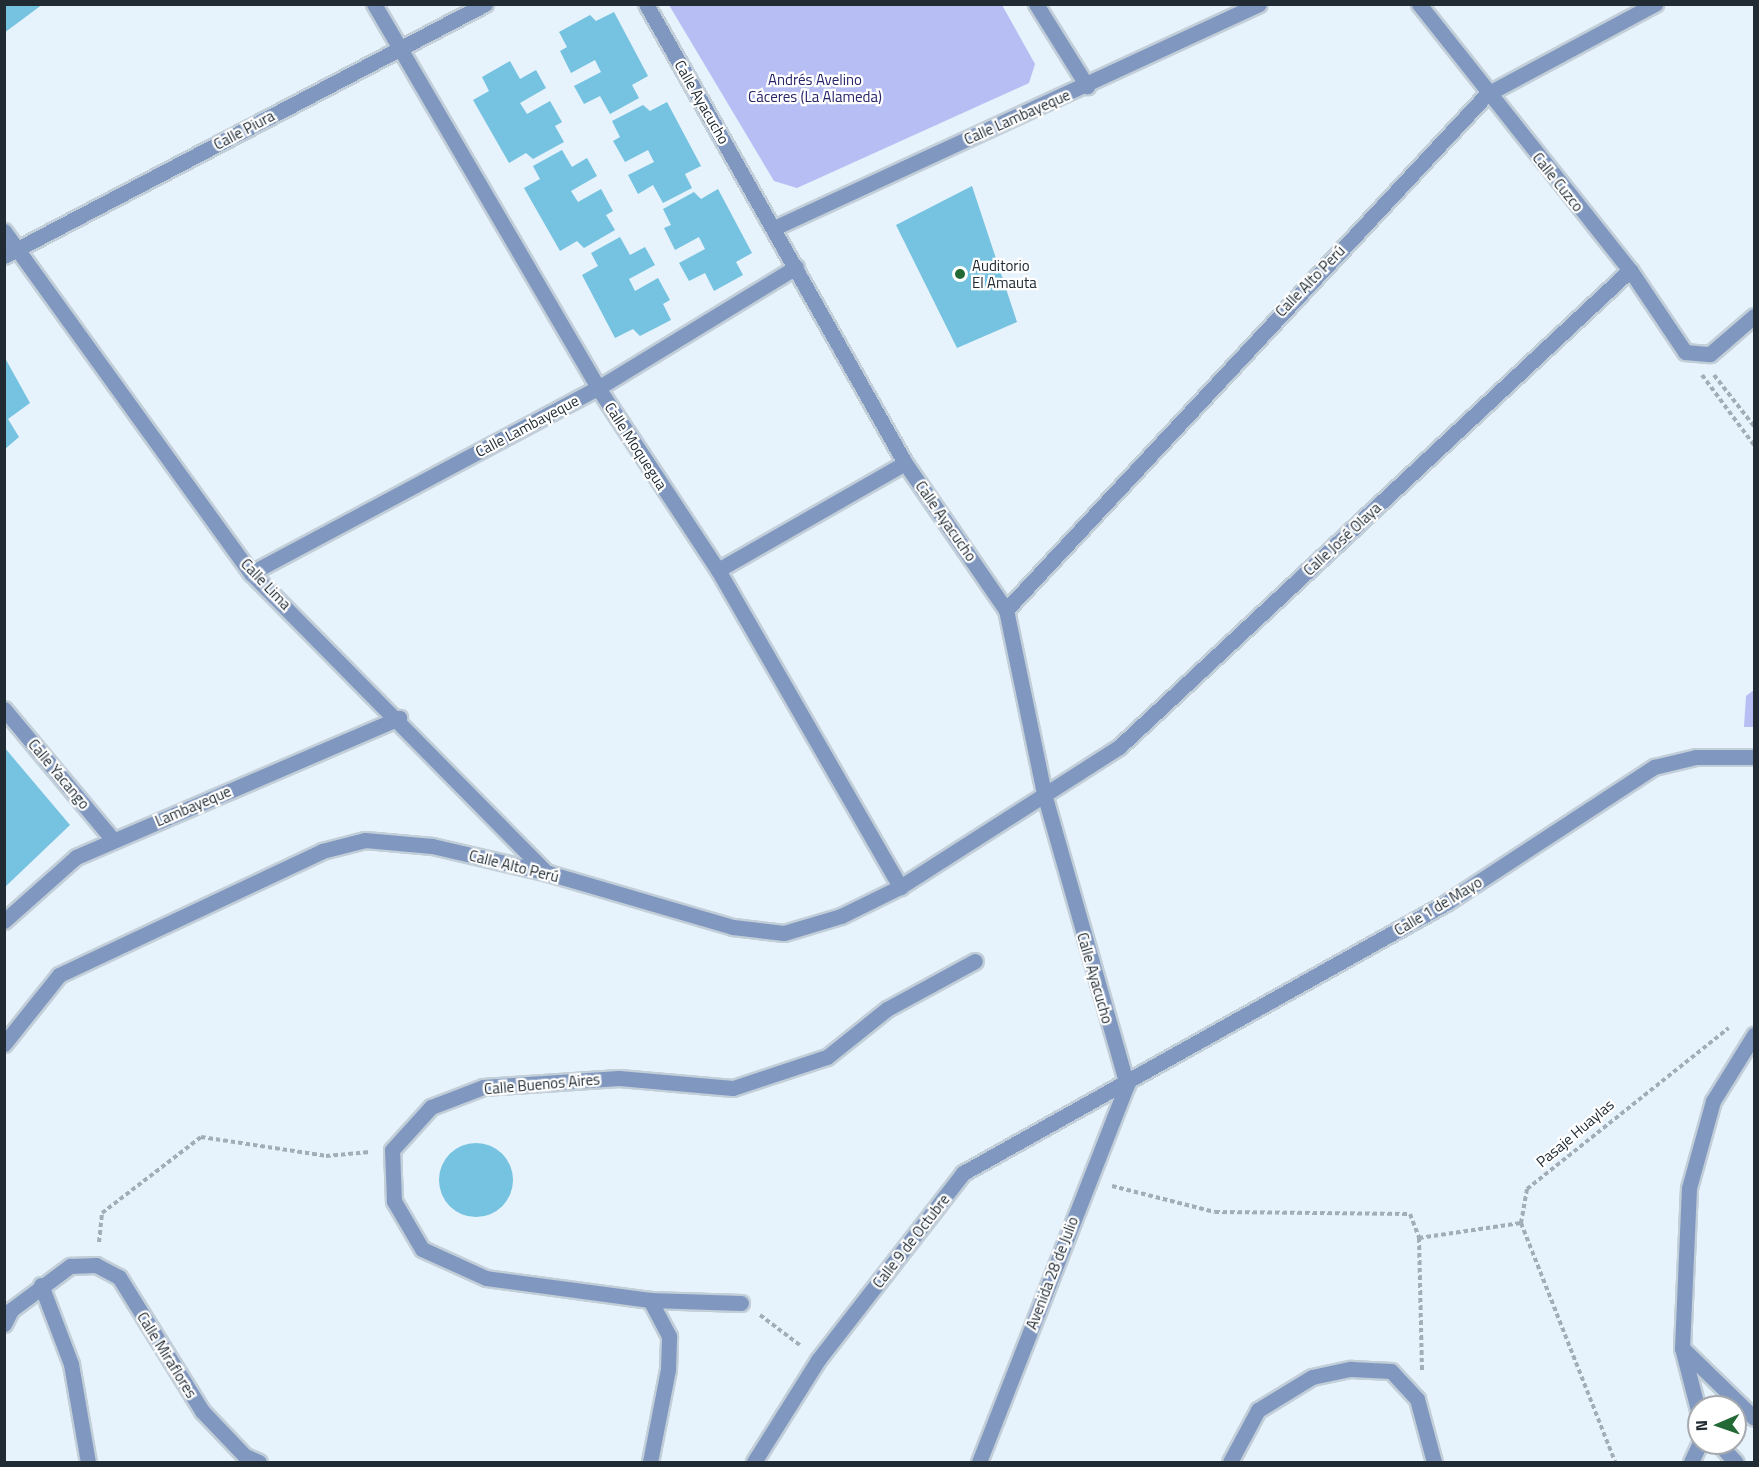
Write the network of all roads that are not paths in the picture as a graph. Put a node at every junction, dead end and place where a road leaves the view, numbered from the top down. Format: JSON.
{"nodes":[{"id":1,"x":374,"y":4,"type":"edge"},
{"id":2,"x":485,"y":4,"type":"edge"},
{"id":3,"x":646,"y":4,"type":"edge"},
{"id":4,"x":1036,"y":4,"type":"edge"},
{"id":5,"x":1259,"y":4,"type":"edge"},
{"id":6,"x":1419,"y":4,"type":"edge"},
{"id":7,"x":1655,"y":4,"type":"edge"},
{"id":8,"x":403,"y":46,"type":"junction"},
{"id":9,"x":1087,"y":86,"type":"junction"},
{"id":10,"x":1487,"y":94,"type":"junction"},
{"id":11,"x":774,"y":228,"type":"junction"},
{"id":12,"x":4,"y":231,"type":"edge"},
{"id":13,"x":11,"y":253,"type":"edge"},
{"id":14,"x":796,"y":267,"type":"junction"},
{"id":15,"x":1630,"y":270,"type":"junction"},
{"id":16,"x":1755,"y":316,"type":"edge"},
{"id":17,"x":598,"y":388,"type":"junction"},
{"id":18,"x":905,"y":463,"type":"junction"},
{"id":19,"x":718,"y":570,"type":"junction"},
{"id":20,"x":251,"y":573,"type":"junction"},
{"id":21,"x":1006,"y":610,"type":"junction"},
{"id":22,"x":4,"y":709,"type":"edge"},
{"id":23,"x":399,"y":718,"type":"junction"},
{"id":24,"x":1755,"y":757,"type":"edge"},
{"id":25,"x":1045,"y":798,"type":"junction"},
{"id":26,"x":113,"y":840,"type":"junction"},
{"id":27,"x":548,"y":873,"type":"junction"},
{"id":28,"x":900,"y":887,"type":"junction"},
{"id":29,"x":4,"y":921,"type":"edge"},
{"id":30,"x":975,"y":961,"type":"dead end"},
{"id":31,"x":1753,"y":1036,"type":"edge"},
{"id":32,"x":4,"y":1044,"type":"edge"},
{"id":33,"x":1127,"y":1085,"type":"junction"},
{"id":34,"x":41,"y":1285,"type":"junction"},
{"id":35,"x":650,"y":1300,"type":"junction"},
{"id":36,"x":741,"y":1303,"type":"road end"},
{"id":37,"x":4,"y":1324,"type":"edge"},
{"id":38,"x":1682,"y":1348,"type":"junction"},
{"id":39,"x":1694,"y":1395,"type":"edge"},
{"id":40,"x":1755,"y":1419,"type":"edge"},
{"id":41,"x":88,"y":1462,"type":"edge"},
{"id":42,"x":259,"y":1462,"type":"edge"},
{"id":43,"x":650,"y":1462,"type":"edge"},
{"id":44,"x":754,"y":1462,"type":"edge"},
{"id":45,"x":979,"y":1462,"type":"edge"},
{"id":46,"x":1230,"y":1462,"type":"edge"},
{"id":47,"x":1434,"y":1462,"type":"edge"}],
"edges":[{"from":1,"to":8,"type":"street","name":"Calle Moquegua"},
{"from":2,"to":8,"type":"street","name":"Calle Piura"},
{"from":3,"to":11,"type":"street","name":"Calle Ayacucho"},
{"from":4,"to":9,"type":"street"},
{"from":5,"to":9,"type":"street","name":"Calle Lambayeque"},
{"from":6,"to":10,"type":"street","name":"Calle Cuzco"},
{"from":7,"to":10,"type":"street","name":"Calle Alto Perú"},
{"from":8,"to":13,"type":"street","name":"Calle Piura"},
{"from":8,"to":17,"type":"street","name":"Calle Moquegua"},
{"from":9,"to":11,"type":"street","name":"Calle Lambayeque"},
{"from":10,"to":15,"type":"street","name":"Calle Cuzco"},
{"from":10,"to":21,"type":"street","name":"Calle Alto Perú"},
{"from":11,"to":14,"type":"street","name":"Calle Ayacucho"},
{"from":12,"to":13,"type":"street","name":"Calle Lima"},
{"from":13,"to":20,"type":"street","name":"Calle Lima"},
{"from":14,"to":17,"type":"street","name":"Calle Lambayeque"},
{"from":14,"to":18,"type":"street","name":"Calle Ayacucho"},
{"from":15,"to":16,"type":"street","name":"Calle Cuzco"},
{"from":15,"to":25,"type":"street","name":"Calle José Olaya"},
{"from":17,"to":19,"type":"street","name":"Calle Moquegua"},
{"from":17,"to":20,"type":"street","name":"Calle Lambayeque"},
{"from":18,"to":19,"type":"street"},
{"from":18,"to":21,"type":"street","name":"Calle Ayacucho"},
{"from":19,"to":28,"type":"street","name":"Calle Moquegua"},
{"from":20,"to":23,"type":"street","name":"Calle Lima"},
{"from":21,"to":25,"type":"street","name":"Calle Ayacucho"},
{"from":22,"to":26,"type":"street","name":"Calle Yacango"},
{"from":23,"to":26,"type":"street","name":"Lambayeque"},
{"from":23,"to":27,"type":"street","name":"Calle Lima"},
{"from":24,"to":33,"type":"street","name":"Calle 1 de Mayo"},
{"from":25,"to":28,"type":"street","name":"Calle Alto Perú"},
{"from":25,"to":33,"type":"street","name":"Calle Ayacucho"},
{"from":26,"to":29,"type":"street","name":"Lambayeque"},
{"from":27,"to":28,"type":"street","name":"Calle Alto Perú"},
{"from":27,"to":32,"type":"street","name":"Calle Alto Perú"},
{"from":30,"to":35,"type":"street","name":"Calle Buenos Aires"},
{"from":31,"to":38,"type":"street"},
{"from":33,"to":44,"type":"street","name":"Calle 9 de Octubre"},
{"from":33,"to":45,"type":"street","name":"Avenida 28 de Julio"},
{"from":34,"to":37,"type":"street"},
{"from":34,"to":41,"type":"street"},
{"from":34,"to":42,"type":"street","name":"Calle Miraflores"},
{"from":35,"to":36,"type":"street"},
{"from":35,"to":43,"type":"street"},
{"from":38,"to":39,"type":"street"},
{"from":38,"to":40,"type":"street"},
{"from":46,"to":47,"type":"street"}]}
